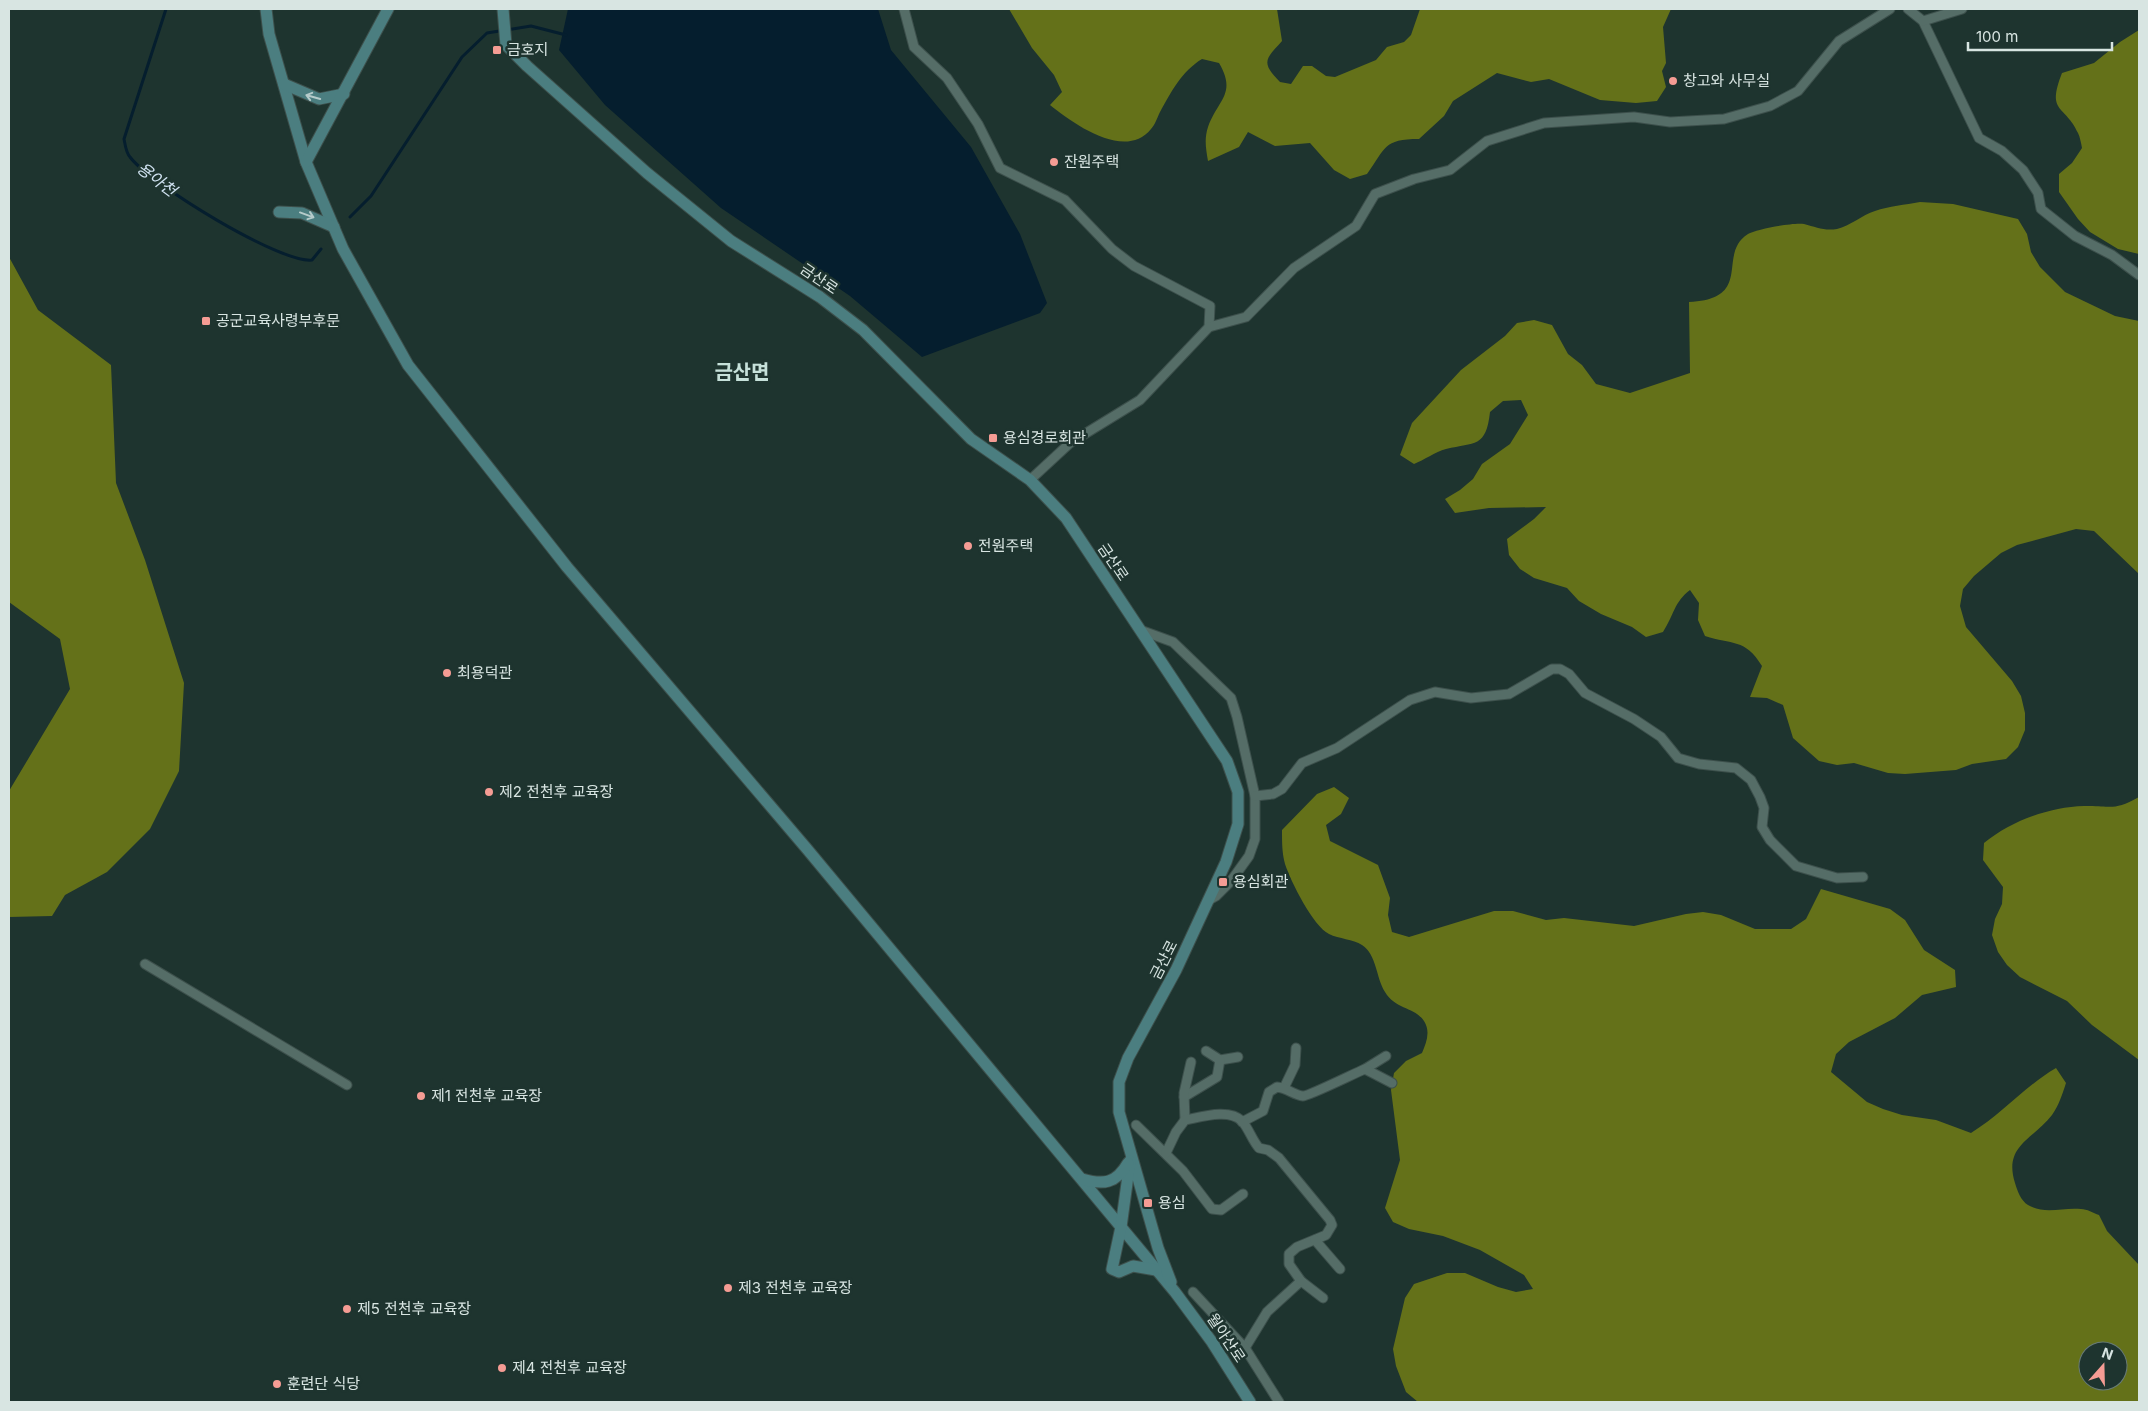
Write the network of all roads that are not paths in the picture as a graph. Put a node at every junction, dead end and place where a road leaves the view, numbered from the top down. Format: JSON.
{"nodes":[{"id":1,"x":266,"y":9,"type":"edge"},
{"id":2,"x":388,"y":9,"type":"edge"},
{"id":3,"x":504,"y":9,"type":"edge"},
{"id":4,"x":904,"y":9,"type":"edge"},
{"id":5,"x":1890,"y":9,"type":"edge"},
{"id":6,"x":1908,"y":9,"type":"edge"},
{"id":7,"x":1962,"y":9,"type":"edge"},
{"id":8,"x":1923,"y":21,"type":"junction"},
{"id":9,"x":284,"y":84,"type":"junction"},
{"id":10,"x":344,"y":94,"type":"junction"},
{"id":11,"x":306,"y":162,"type":"junction"},
{"id":12,"x":279,"y":212,"type":"dead end"},
{"id":13,"x":334,"y":227,"type":"junction"},
{"id":14,"x":2139,"y":275,"type":"edge"},
{"id":15,"x":1209,"y":327,"type":"junction"},
{"id":16,"x":1030,"y":480,"type":"junction"},
{"id":17,"x":1140,"y":630,"type":"junction"},
{"id":18,"x":1255,"y":796,"type":"junction"},
{"id":19,"x":1863,"y":876,"type":"dead end"},
{"id":20,"x":1209,"y":900,"type":"junction"},
{"id":21,"x":145,"y":964,"type":"dead end"},
{"id":22,"x":1296,"y":1048,"type":"dead end"},
{"id":23,"x":1206,"y":1051,"type":"dead end"},
{"id":24,"x":1386,"y":1056,"type":"dead end"},
{"id":25,"x":1238,"y":1057,"type":"dead end"},
{"id":26,"x":1220,"y":1060,"type":"junction"},
{"id":27,"x":1191,"y":1062,"type":"dead end"},
{"id":28,"x":1365,"y":1069,"type":"junction"},
{"id":29,"x":1392,"y":1083,"type":"dead end"},
{"id":30,"x":347,"y":1085,"type":"dead end"},
{"id":31,"x":1284,"y":1088,"type":"junction"},
{"id":32,"x":1184,"y":1097,"type":"junction"},
{"id":33,"x":1185,"y":1120,"type":"junction"},
{"id":34,"x":1242,"y":1122,"type":"junction"},
{"id":35,"x":1136,"y":1125,"type":"dead end"},
{"id":36,"x":1166,"y":1153,"type":"junction"},
{"id":37,"x":1131,"y":1157,"type":"junction"},
{"id":38,"x":1082,"y":1179,"type":"junction"},
{"id":39,"x":1242,"y":1194,"type":"dead end"},
{"id":40,"x":1121,"y":1228,"type":"junction"},
{"id":41,"x":1315,"y":1240,"type":"junction"},
{"id":42,"x":1340,"y":1269,"type":"dead end"},
{"id":43,"x":1156,"y":1270,"type":"junction"},
{"id":44,"x":1301,"y":1281,"type":"junction"},
{"id":45,"x":1175,"y":1292,"type":"junction"},
{"id":46,"x":1193,"y":1292,"type":"dead end"},
{"id":47,"x":1323,"y":1298,"type":"dead end"},
{"id":48,"x":1245,"y":1348,"type":"junction"},
{"id":49,"x":1250,"y":1402,"type":"edge"},
{"id":50,"x":1279,"y":1402,"type":"edge"}],
"edges":[{"from":1,"to":9,"type":"street"},
{"from":2,"to":10,"type":"street"},
{"from":3,"to":16,"type":"street","name":"금산로"},
{"from":4,"to":15,"type":"street"},
{"from":5,"to":15,"type":"street"},
{"from":6,"to":8,"type":"street"},
{"from":7,"to":8,"type":"street"},
{"from":8,"to":14,"type":"street"},
{"from":10,"to":9,"type":"street","one_way":true},
{"from":9,"to":11,"type":"street"},
{"from":10,"to":11,"type":"street"},
{"from":11,"to":13,"type":"street"},
{"from":12,"to":13,"type":"street","one_way":true},
{"from":13,"to":38,"type":"street"},
{"from":15,"to":16,"type":"street"},
{"from":16,"to":17,"type":"street","name":"금산로"},
{"from":17,"to":18,"type":"street"},
{"from":17,"to":20,"type":"street","name":"금산로"},
{"from":18,"to":19,"type":"street"},
{"from":18,"to":20,"type":"street"},
{"from":20,"to":37,"type":"street","name":"금산로"},
{"from":21,"to":30,"type":"street"},
{"from":22,"to":31,"type":"street"},
{"from":23,"to":26,"type":"street"},
{"from":24,"to":28,"type":"street"},
{"from":25,"to":26,"type":"street"},
{"from":26,"to":32,"type":"street"},
{"from":27,"to":32,"type":"street"},
{"from":28,"to":29,"type":"street"},
{"from":28,"to":31,"type":"street"},
{"from":31,"to":34,"type":"street"},
{"from":32,"to":33,"type":"street"},
{"from":33,"to":34,"type":"street"},
{"from":33,"to":36,"type":"street"},
{"from":34,"to":41,"type":"street"},
{"from":35,"to":36,"type":"street"},
{"from":36,"to":39,"type":"street"},
{"from":37,"to":38,"type":"street"},
{"from":37,"to":40,"type":"street"},
{"from":37,"to":45,"type":"street","name":"금산로"},
{"from":38,"to":40,"type":"street"},
{"from":40,"to":43,"type":"street"},
{"from":40,"to":43,"type":"street"},
{"from":41,"to":42,"type":"street"},
{"from":41,"to":44,"type":"street"},
{"from":43,"to":45,"type":"street"},
{"from":44,"to":47,"type":"street"},
{"from":44,"to":48,"type":"street"},
{"from":45,"to":49,"type":"street","name":"월아산로"},
{"from":46,"to":48,"type":"street"},
{"from":48,"to":50,"type":"street"}]}
